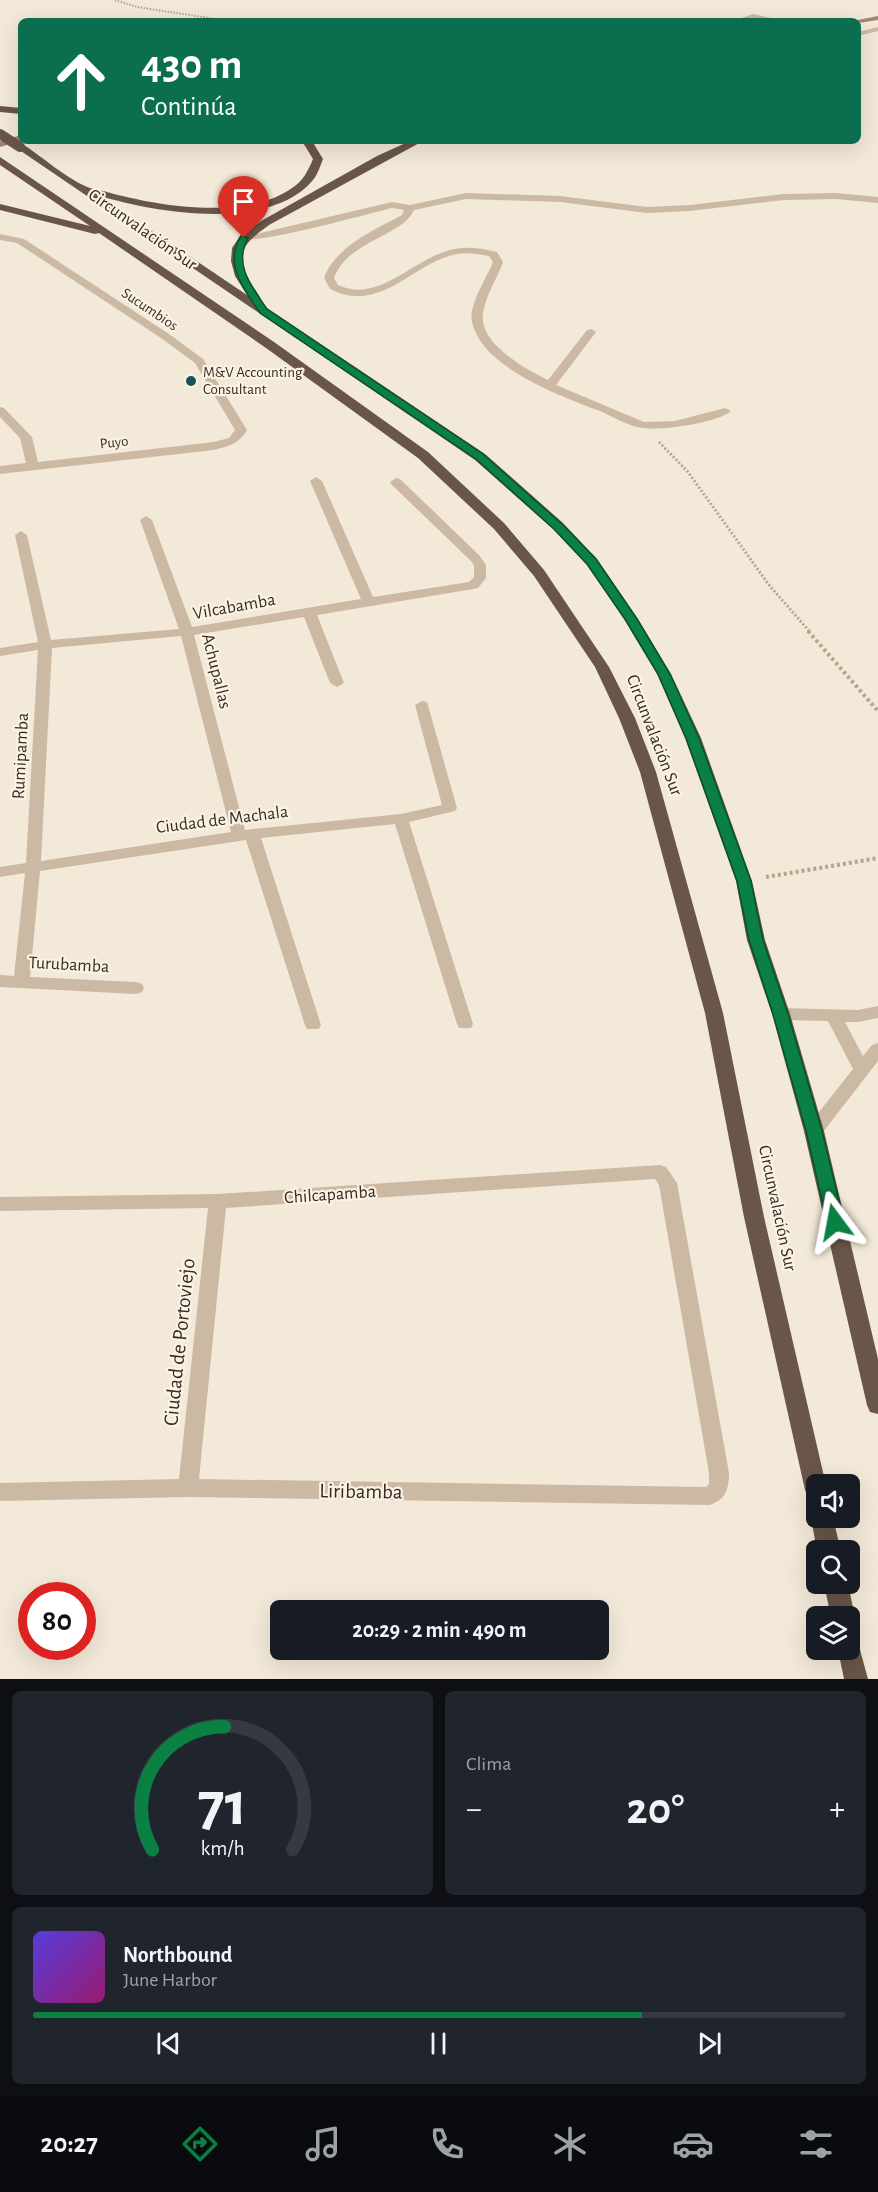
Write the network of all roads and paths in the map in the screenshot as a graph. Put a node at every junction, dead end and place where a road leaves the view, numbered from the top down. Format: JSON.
{"nodes":[{"id":1,"x":116,"y":0,"type":"edge"},
{"id":2,"x":208,"y":18,"type":"edge"},
{"id":3,"x":747,"y":18,"type":"edge"},
{"id":4,"x":764,"y":18,"type":"edge"},
{"id":5,"x":878,"y":18,"type":"edge"},
{"id":6,"x":861,"y":20,"type":"edge"},
{"id":7,"x":878,"y":29,"type":"edge"},
{"id":8,"x":861,"y":33,"type":"edge"},
{"id":9,"x":0,"y":109,"type":"edge"},
{"id":10,"x":18,"y":111,"type":"edge"},
{"id":11,"x":18,"y":132,"type":"edge"},
{"id":12,"x":0,"y":135,"type":"edge"},
{"id":13,"x":18,"y":142,"type":"edge"},
{"id":14,"x":18,"y":143,"type":"edge"},
{"id":15,"x":0,"y":144,"type":"edge"},
{"id":16,"x":21,"y":144,"type":"edge"},
{"id":17,"x":309,"y":144,"type":"edge"},
{"id":18,"x":411,"y":144,"type":"edge"},
{"id":19,"x":0,"y":160,"type":"edge"},
{"id":20,"x":76,"y":186,"type":"junction"},
{"id":21,"x":878,"y":200,"type":"edge"},
{"id":22,"x":0,"y":207,"type":"edge"},
{"id":23,"x":410,"y":208,"type":"junction"},
{"id":24,"x":111,"y":236,"type":"junction"},
{"id":25,"x":0,"y":237,"type":"edge"},
{"id":26,"x":244,"y":238,"type":"junction"},
{"id":27,"x":263,"y":311,"type":"junction"},
{"id":28,"x":591,"y":332,"type":"dead end"},
{"id":29,"x":550,"y":385,"type":"junction"},
{"id":30,"x":0,"y":410,"type":"edge"},
{"id":31,"x":725,"y":411,"type":"dead end"},
{"id":32,"x":642,"y":425,"type":"junction"},
{"id":33,"x":232,"y":442,"type":"joint"},
{"id":34,"x":33,"y":466,"type":"junction"},
{"id":35,"x":0,"y":470,"type":"edge"},
{"id":36,"x":316,"y":481,"type":"dead end"},
{"id":37,"x":396,"y":482,"type":"dead end"},
{"id":38,"x":146,"y":520,"type":"dead end"},
{"id":39,"x":21,"y":535,"type":"dead end"},
{"id":40,"x":369,"y":602,"type":"junction"},
{"id":41,"x":309,"y":612,"type":"junction"},
{"id":42,"x":187,"y":632,"type":"junction"},
{"id":43,"x":45,"y":645,"type":"junction"},
{"id":44,"x":0,"y":652,"type":"edge"},
{"id":45,"x":337,"y":683,"type":"dead end"},
{"id":46,"x":422,"y":705,"type":"dead end"},
{"id":47,"x":878,"y":711,"type":"edge"},
{"id":48,"x":401,"y":819,"type":"junction"},
{"id":49,"x":246,"y":835,"type":"junction"},
{"id":50,"x":878,"y":858,"type":"edge"},
{"id":51,"x":33,"y":868,"type":"junction"},
{"id":52,"x":0,"y":872,"type":"edge"},
{"id":53,"x":744,"y":881,"type":"junction"},
{"id":54,"x":0,"y":981,"type":"edge"},
{"id":55,"x":22,"y":981,"type":"junction"},
{"id":56,"x":136,"y":988,"type":"dead end"},
{"id":57,"x":878,"y":1011,"type":"edge"},
{"id":58,"x":781,"y":1014,"type":"junction"},
{"id":59,"x":833,"y":1015,"type":"junction"},
{"id":60,"x":465,"y":1024,"type":"dead end"},
{"id":61,"x":314,"y":1025,"type":"dead end"},
{"id":62,"x":878,"y":1049,"type":"edge"},
{"id":63,"x":861,"y":1069,"type":"junction"},
{"id":64,"x":814,"y":1131,"type":"junction"},
{"id":65,"x":218,"y":1201,"type":"junction"},
{"id":66,"x":0,"y":1204,"type":"edge"},
{"id":67,"x":878,"y":1405,"type":"edge"},
{"id":68,"x":812,"y":1474,"type":"edge"},
{"id":69,"x":718,"y":1487,"type":"joint"},
{"id":70,"x":188,"y":1488,"type":"junction"},
{"id":71,"x":0,"y":1492,"type":"edge"},
{"id":72,"x":852,"y":1660,"type":"edge"},
{"id":73,"x":856,"y":1679,"type":"edge"}],
"edges":[{"from":1,"to":2,"type":"path"},
{"from":3,"to":4,"type":"street"},
{"from":5,"to":6,"type":"main road"},
{"from":7,"to":8,"type":"street"},
{"from":9,"to":10,"type":"highway"},
{"from":11,"to":12,"type":"main road"},
{"from":12,"to":13,"type":"highway","name":"Circunvalación Sur","bridge":true},
{"from":14,"to":15,"type":"main road"},
{"from":16,"to":20,"type":"highway","name":"Circunvalación Sur"},
{"from":17,"to":20,"type":"highway"},
{"from":18,"to":26,"type":"highway"},
{"from":19,"to":24,"type":"highway","name":"Circunvalación Sur"},
{"from":20,"to":27,"type":"highway","name":"Circunvalación Sur"},
{"from":21,"to":23,"type":"street"},
{"from":22,"to":24,"type":"highway"},
{"from":23,"to":26,"type":"street"},
{"from":23,"to":29,"type":"street"},
{"from":24,"to":68,"type":"highway","name":"Circunvalación Sur"},
{"from":25,"to":33,"type":"street","name":"Sucumbios"},
{"from":26,"to":27,"type":"highway"},
{"from":27,"to":53,"type":"highway","name":"Circunvalación Sur"},
{"from":28,"to":29,"type":"street"},
{"from":29,"to":32,"type":"street"},
{"from":30,"to":34,"type":"street"},
{"from":31,"to":32,"type":"street"},
{"from":32,"to":47,"type":"path"},
{"from":33,"to":34,"type":"street","name":"Puyo"},
{"from":34,"to":35,"type":"street","name":"Puyo"},
{"from":36,"to":40,"type":"street"},
{"from":37,"to":40,"type":"street","name":"Vilcabamba"},
{"from":38,"to":42,"type":"street","name":"Achupallas"},
{"from":39,"to":43,"type":"street","name":"Rumipamba"},
{"from":40,"to":41,"type":"street","name":"Vilcabamba"},
{"from":41,"to":42,"type":"street","name":"Vilcabamba"},
{"from":41,"to":45,"type":"street"},
{"from":42,"to":43,"type":"street","name":"Vilcabamba"},
{"from":42,"to":49,"type":"street","name":"Achupallas"},
{"from":43,"to":44,"type":"street","name":"Vilcabamba"},
{"from":43,"to":51,"type":"street","name":"Rumipamba"},
{"from":46,"to":48,"type":"street","name":"Ciudad de Machala"},
{"from":48,"to":49,"type":"street","name":"Ciudad de Machala"},
{"from":48,"to":60,"type":"street"},
{"from":49,"to":51,"type":"street","name":"Ciudad de Machala"},
{"from":49,"to":61,"type":"street","name":"Achupallas"},
{"from":50,"to":53,"type":"path"},
{"from":51,"to":52,"type":"street","name":"Ciudad de Machala"},
{"from":51,"to":55,"type":"street","name":"Rumipamba"},
{"from":53,"to":58,"type":"highway","name":"Circunvalación Sur"},
{"from":54,"to":55,"type":"street","name":"Turubamba"},
{"from":55,"to":56,"type":"street","name":"Turubamba"},
{"from":57,"to":59,"type":"street"},
{"from":58,"to":59,"type":"street"},
{"from":58,"to":64,"type":"highway","name":"Circunvalación Sur"},
{"from":59,"to":63,"type":"street"},
{"from":62,"to":63,"type":"street"},
{"from":63,"to":64,"type":"street"},
{"from":64,"to":67,"type":"highway","name":"Circunvalación Sur"},
{"from":65,"to":66,"type":"street","name":"Chilcapamba"},
{"from":65,"to":69,"type":"street","name":"Chilcapamba"},
{"from":65,"to":70,"type":"street","name":"Ciudad de Portoviejo"},
{"from":69,"to":70,"type":"street","name":"Liribamba"},
{"from":70,"to":71,"type":"street","name":"Liribamba"},
{"from":72,"to":73,"type":"highway"}]}
